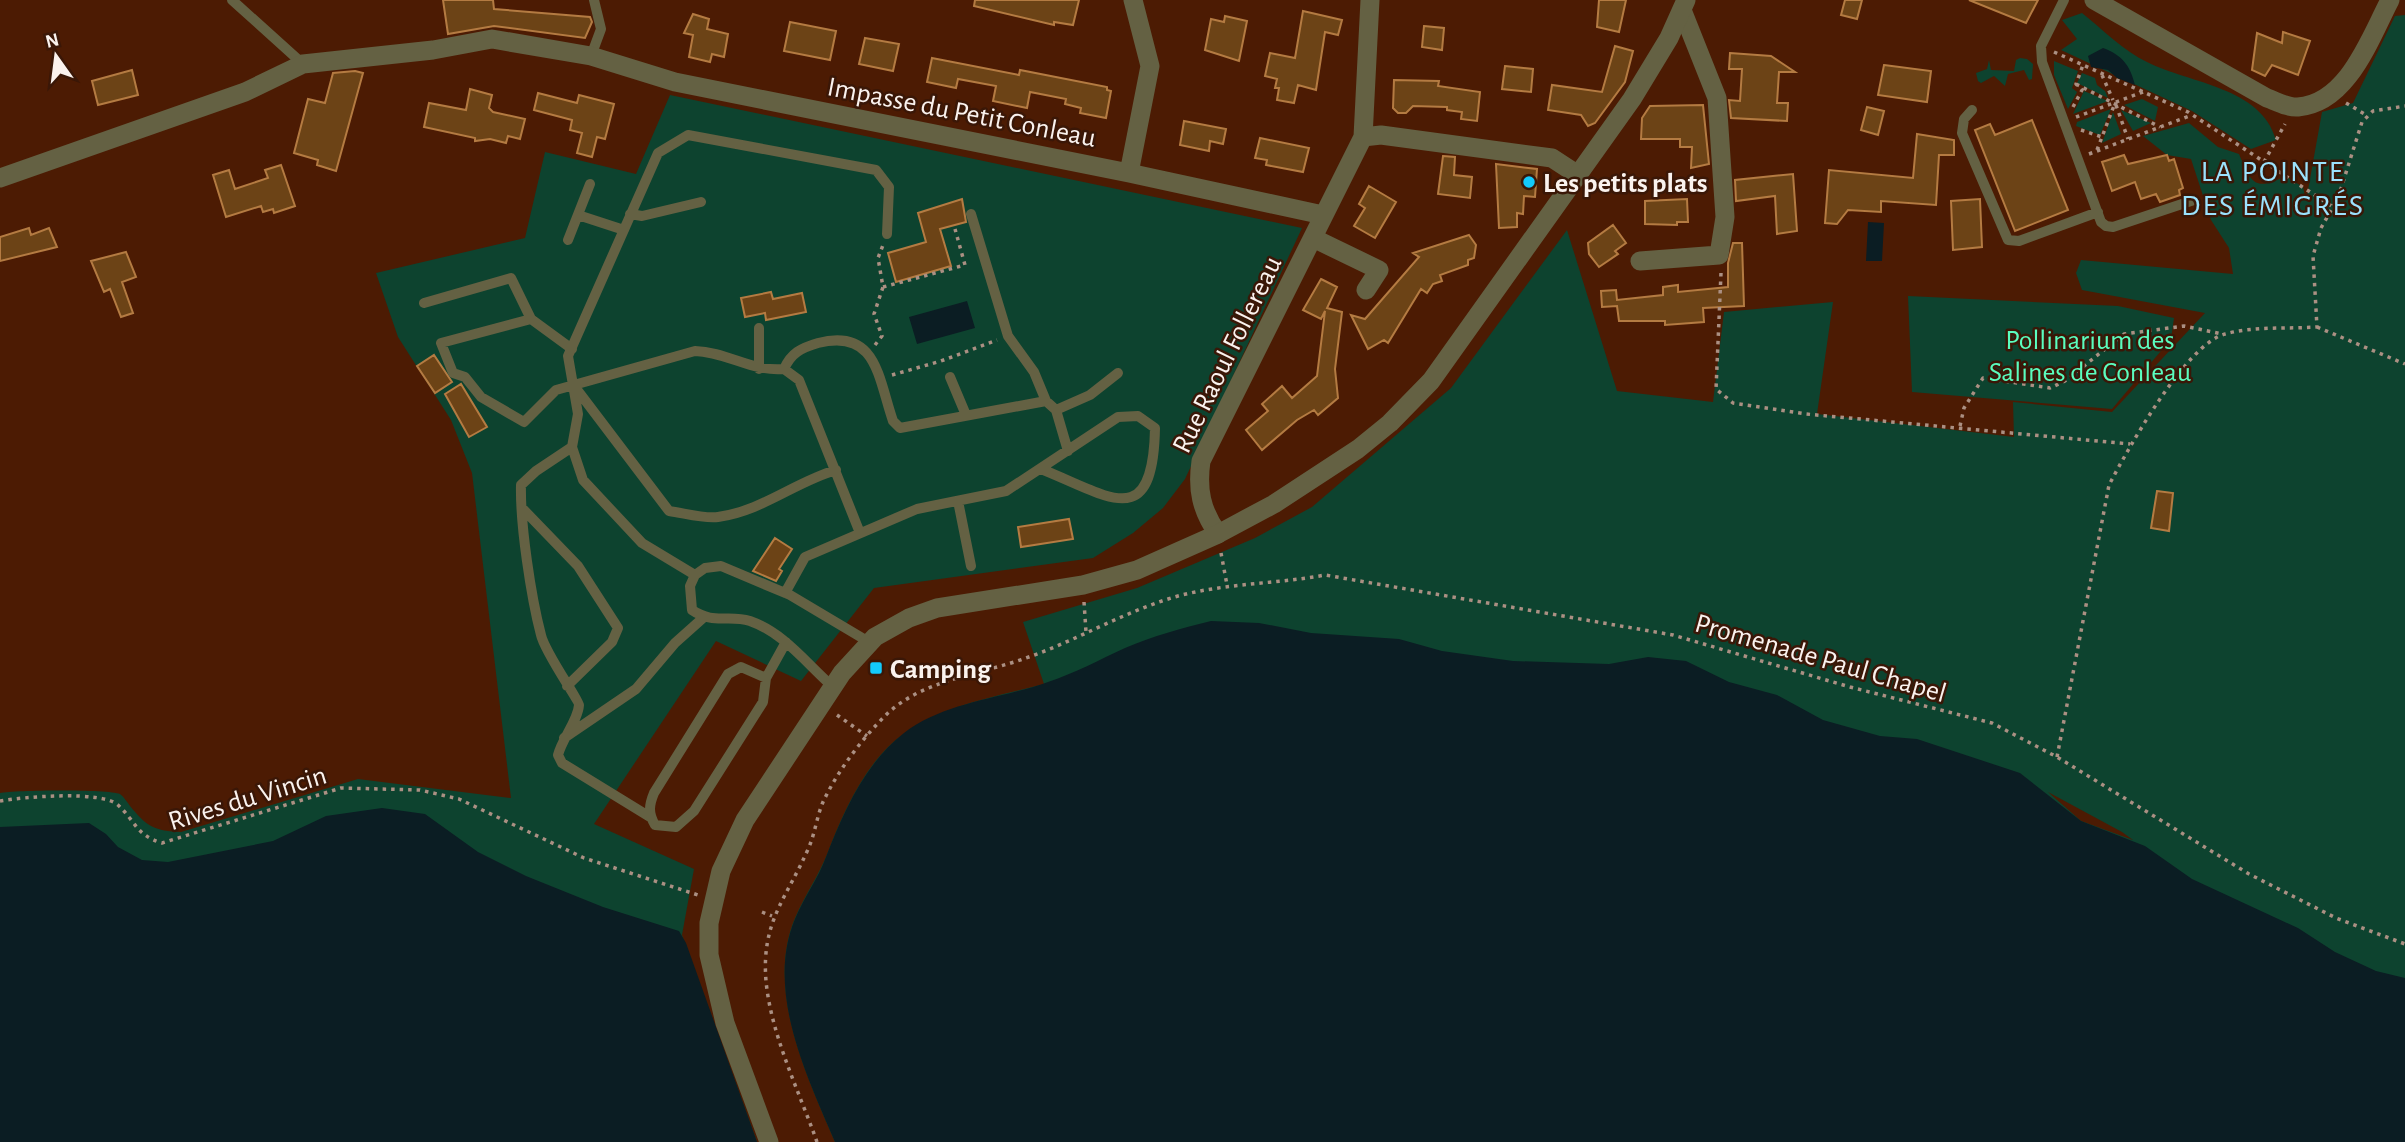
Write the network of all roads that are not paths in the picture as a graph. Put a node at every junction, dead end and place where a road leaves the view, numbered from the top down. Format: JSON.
{"nodes":[{"id":1,"x":232,"y":0,"type":"edge"},
{"id":2,"x":594,"y":0,"type":"edge"},
{"id":3,"x":1133,"y":0,"type":"edge"},
{"id":4,"x":1370,"y":0,"type":"edge"},
{"id":5,"x":2064,"y":0,"type":"edge"},
{"id":6,"x":2094,"y":0,"type":"edge"},
{"id":7,"x":2390,"y":0,"type":"edge"},
{"id":8,"x":1684,"y":5,"type":"edge"},
{"id":9,"x":591,"y":56,"type":"junction"},
{"id":10,"x":303,"y":64,"type":"junction"},
{"id":11,"x":1972,"y":110,"type":"dead end"},
{"id":12,"x":1363,"y":137,"type":"junction"},
{"id":13,"x":1129,"y":173,"type":"junction"},
{"id":14,"x":1578,"y":175,"type":"junction"},
{"id":15,"x":0,"y":178,"type":"edge"},
{"id":16,"x":590,"y":184,"type":"dead end"},
{"id":17,"x":2194,"y":200,"type":"dead end"},
{"id":18,"x":701,"y":202,"type":"dead end"},
{"id":19,"x":2098,"y":212,"type":"junction"},
{"id":20,"x":630,"y":214,"type":"junction"},
{"id":21,"x":971,"y":214,"type":"dead end"},
{"id":22,"x":578,"y":215,"type":"junction"},
{"id":23,"x":1324,"y":215,"type":"junction"},
{"id":24,"x":624,"y":230,"type":"junction"},
{"id":25,"x":887,"y":234,"type":"road end"},
{"id":26,"x":1313,"y":238,"type":"junction"},
{"id":27,"x":568,"y":240,"type":"dead end"},
{"id":28,"x":1640,"y":261,"type":"dead end"},
{"id":29,"x":1366,"y":290,"type":"dead end"},
{"id":30,"x":424,"y":303,"type":"dead end"},
{"id":31,"x":531,"y":319,"type":"junction"},
{"id":32,"x":759,"y":328,"type":"dead end"},
{"id":33,"x":572,"y":349,"type":"junction"},
{"id":34,"x":759,"y":369,"type":"junction"},
{"id":35,"x":784,"y":369,"type":"junction"},
{"id":36,"x":1118,"y":373,"type":"dead end"},
{"id":37,"x":950,"y":377,"type":"dead end"},
{"id":38,"x":574,"y":387,"type":"junction"},
{"id":39,"x":1046,"y":401,"type":"junction"},
{"id":40,"x":1056,"y":410,"type":"junction"},
{"id":41,"x":966,"y":415,"type":"junction"},
{"id":42,"x":572,"y":447,"type":"junction"},
{"id":43,"x":1068,"y":451,"type":"junction"},
{"id":44,"x":1041,"y":469,"type":"junction"},
{"id":45,"x":836,"y":470,"type":"junction"},
{"id":46,"x":958,"y":501,"type":"junction"},
{"id":47,"x":521,"y":507,"type":"junction"},
{"id":48,"x":860,"y":533,"type":"junction"},
{"id":49,"x":1218,"y":534,"type":"junction"},
{"id":50,"x":971,"y":566,"type":"dead end"},
{"id":51,"x":695,"y":575,"type":"junction"},
{"id":52,"x":785,"y":593,"type":"junction"},
{"id":53,"x":703,"y":618,"type":"junction"},
{"id":54,"x":786,"y":642,"type":"junction"},
{"id":55,"x":869,"y":642,"type":"junction"},
{"id":56,"x":766,"y":678,"type":"junction"},
{"id":57,"x":567,"y":686,"type":"junction"},
{"id":58,"x":832,"y":686,"type":"junction"},
{"id":59,"x":562,"y":740,"type":"junction"},
{"id":60,"x":650,"y":817,"type":"junction"},
{"id":61,"x":769,"y":1142,"type":"edge"}],
"edges":[{"from":1,"to":10,"type":"lane"},
{"from":2,"to":9,"type":"lane"},
{"from":3,"to":13,"type":"street"},
{"from":4,"to":12,"type":"street","name":"Rue Raoul Follereau"},
{"from":5,"to":19,"type":"lane"},
{"from":6,"to":7,"type":"street"},
{"from":8,"to":14,"type":"street"},
{"from":8,"to":28,"type":"street"},
{"from":9,"to":10,"type":"street","name":"Impasse du Petit Conleau"},
{"from":9,"to":13,"type":"street","name":"Impasse du Petit Conleau"},
{"from":10,"to":15,"type":"street","name":"Impasse du Petit Conleau"},
{"from":11,"to":19,"type":"lane"},
{"from":12,"to":14,"type":"street"},
{"from":12,"to":23,"type":"street","name":"Rue Raoul Follereau"},
{"from":13,"to":23,"type":"street","name":"Impasse du Petit Conleau"},
{"from":14,"to":49,"type":"street"},
{"from":16,"to":22,"type":"lane"},
{"from":17,"to":19,"type":"lane"},
{"from":18,"to":20,"type":"lane"},
{"from":20,"to":24,"type":"lane"},
{"from":20,"to":25,"type":"lane"},
{"from":21,"to":39,"type":"lane"},
{"from":22,"to":24,"type":"lane"},
{"from":22,"to":27,"type":"lane"},
{"from":23,"to":26,"type":"street","name":"Rue Raoul Follereau"},
{"from":24,"to":33,"type":"lane"},
{"from":26,"to":29,"type":"street","name":"Rue Raoul Follereau"},
{"from":26,"to":49,"type":"street","name":"Rue Raoul Follereau"},
{"from":30,"to":31,"type":"lane"},
{"from":31,"to":33,"type":"lane"},
{"from":31,"to":38,"type":"lane"},
{"from":32,"to":34,"type":"lane"},
{"from":33,"to":38,"type":"lane"},
{"from":34,"to":35,"type":"lane"},
{"from":34,"to":38,"type":"lane"},
{"from":35,"to":41,"type":"lane"},
{"from":35,"to":45,"type":"lane"},
{"from":36,"to":40,"type":"lane"},
{"from":37,"to":41,"type":"lane"},
{"from":38,"to":42,"type":"lane"},
{"from":38,"to":45,"type":"lane"},
{"from":39,"to":40,"type":"lane"},
{"from":39,"to":41,"type":"lane"},
{"from":40,"to":43,"type":"lane"},
{"from":42,"to":47,"type":"lane"},
{"from":42,"to":51,"type":"lane"},
{"from":43,"to":44,"type":"lane"},
{"from":43,"to":44,"type":"lane"},
{"from":44,"to":46,"type":"lane"},
{"from":45,"to":48,"type":"lane"},
{"from":46,"to":48,"type":"lane"},
{"from":46,"to":50,"type":"lane"},
{"from":47,"to":57,"type":"lane"},
{"from":47,"to":57,"type":"lane"},
{"from":48,"to":52,"type":"lane"},
{"from":49,"to":55,"type":"street"},
{"from":51,"to":52,"type":"lane"},
{"from":51,"to":53,"type":"lane"},
{"from":52,"to":55,"type":"lane"},
{"from":53,"to":54,"type":"lane"},
{"from":53,"to":59,"type":"lane"},
{"from":54,"to":56,"type":"lane"},
{"from":54,"to":58,"type":"lane"},
{"from":55,"to":58,"type":"street"},
{"from":56,"to":60,"type":"lane"},
{"from":56,"to":60,"type":"lane"},
{"from":57,"to":59,"type":"lane"},
{"from":58,"to":61,"type":"street"},
{"from":59,"to":60,"type":"lane"}]}
